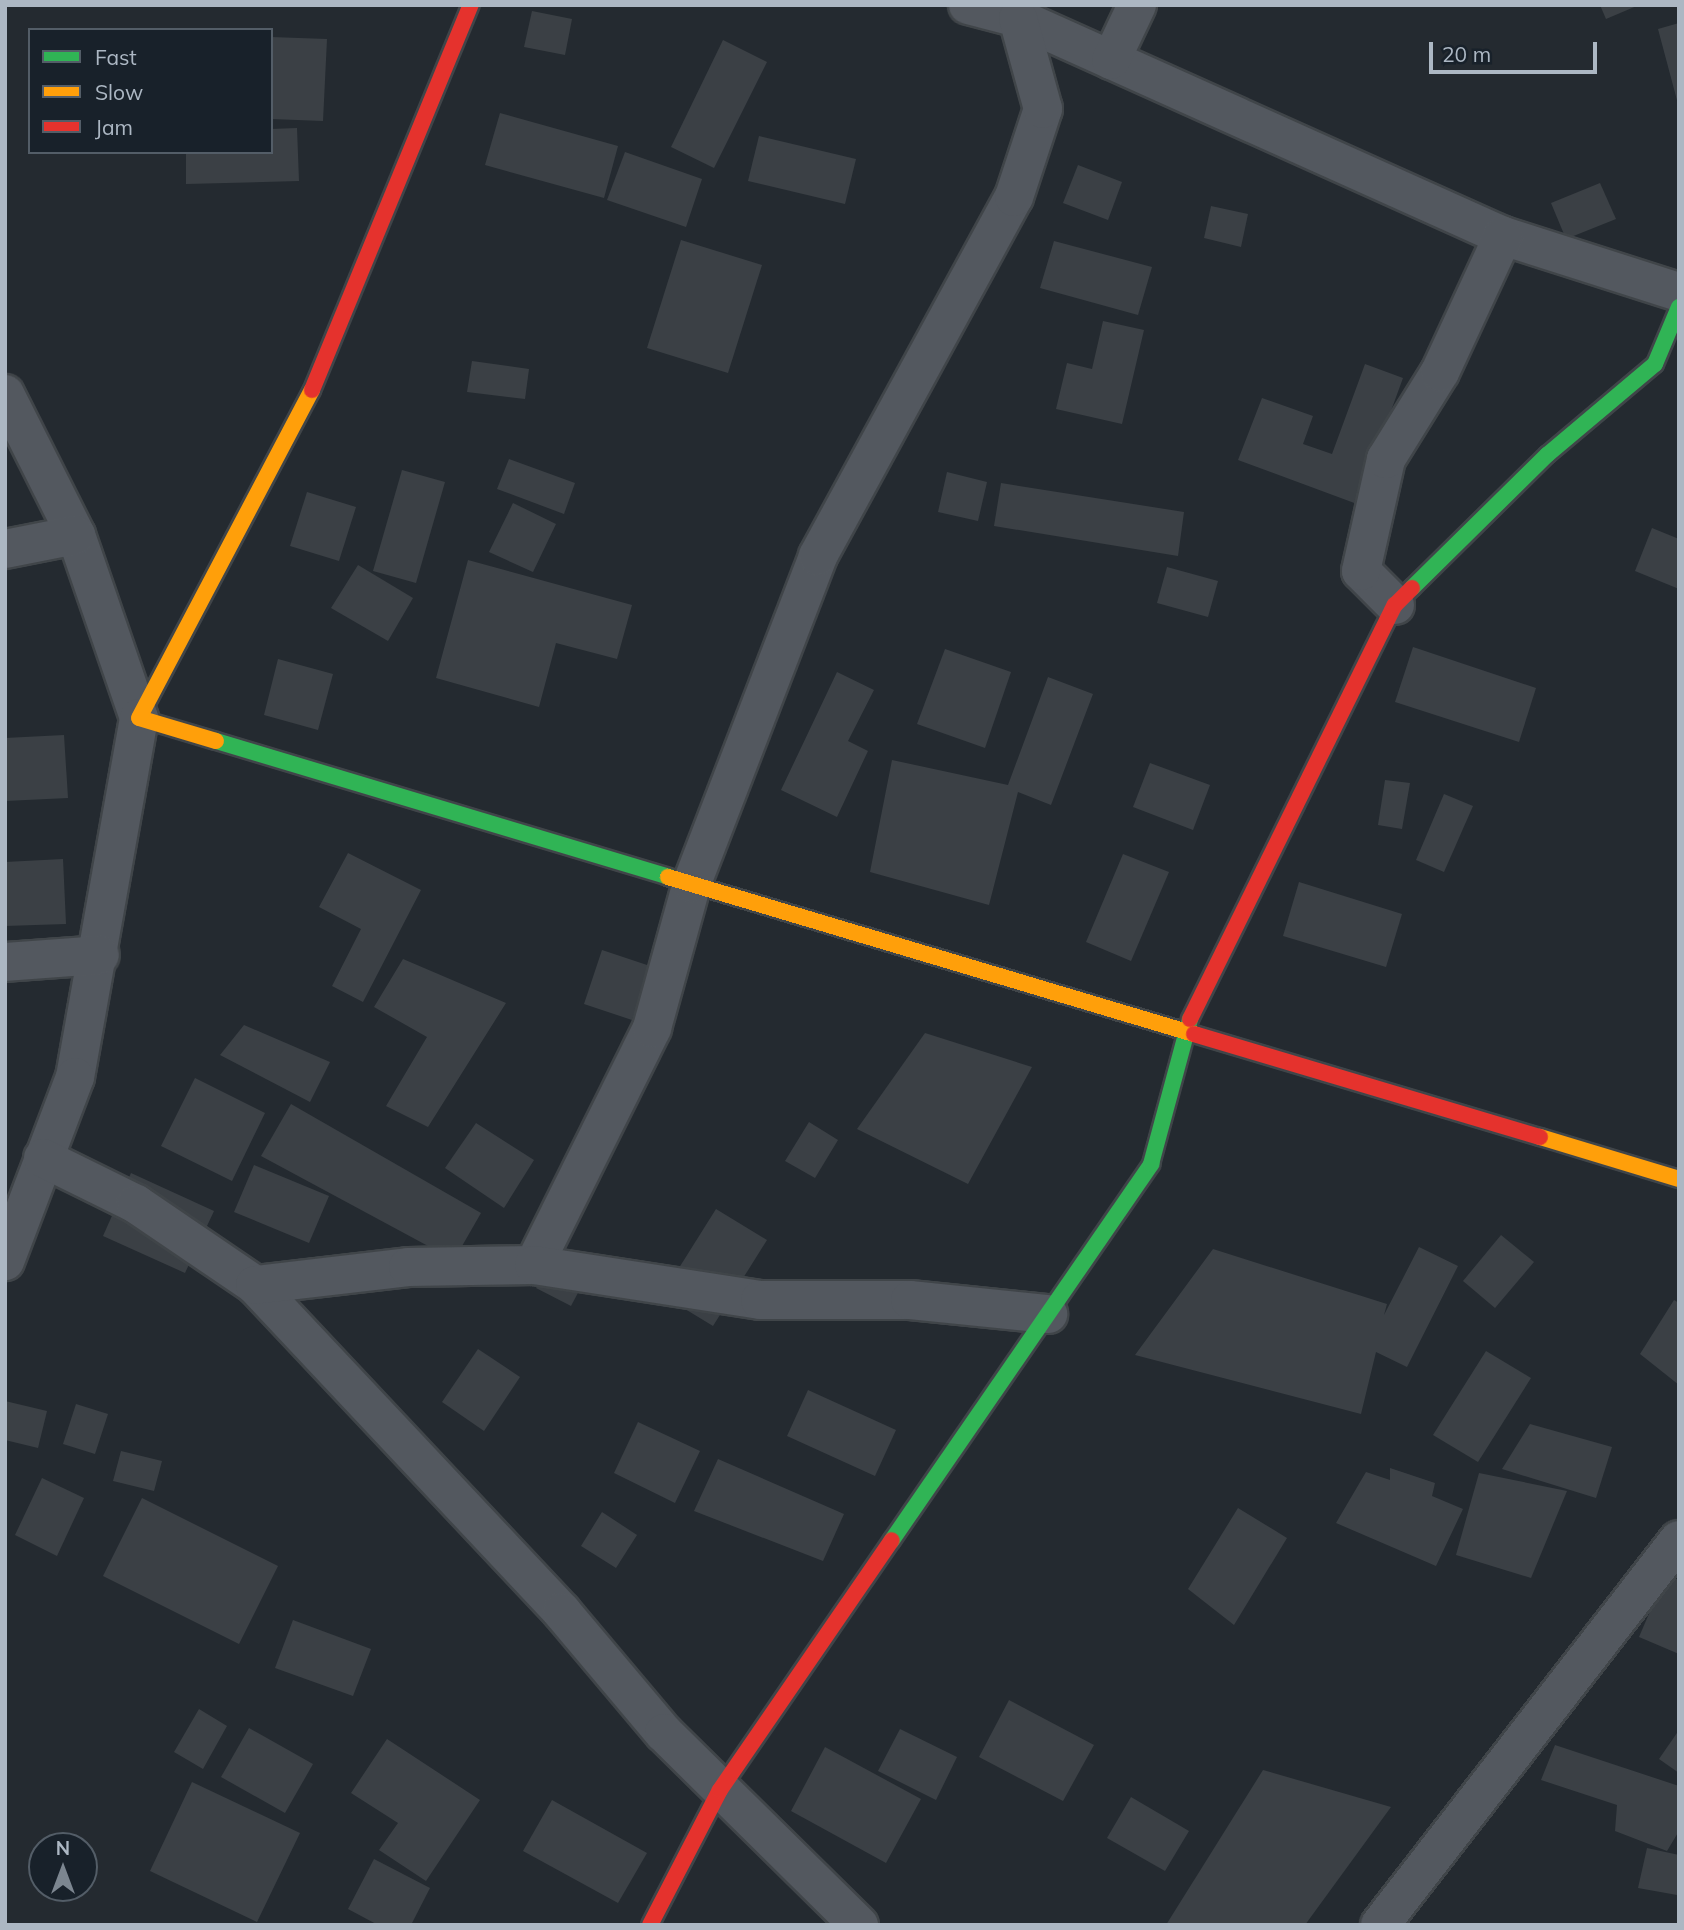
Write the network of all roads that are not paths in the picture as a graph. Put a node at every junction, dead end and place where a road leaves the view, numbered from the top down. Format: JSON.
{"nodes":[{"id":1,"x":471,"y":5,"type":"edge"},
{"id":2,"x":968,"y":5,"type":"edge"},
{"id":3,"x":1137,"y":5,"type":"edge"},
{"id":4,"x":1018,"y":18,"type":"junction"},
{"id":5,"x":1111,"y":60,"type":"junction"},
{"id":6,"x":1503,"y":236,"type":"junction"},
{"id":7,"x":1679,"y":292,"type":"edge"},
{"id":8,"x":1679,"y":307,"type":"edge"},
{"id":9,"x":5,"y":394,"type":"edge"},
{"id":10,"x":76,"y":535,"type":"junction"},
{"id":11,"x":5,"y":549,"type":"edge"},
{"id":12,"x":1395,"y":605,"type":"junction"},
{"id":13,"x":139,"y":718,"type":"junction"},
{"id":14,"x":692,"y":883,"type":"junction"},
{"id":15,"x":100,"y":955,"type":"junction"},
{"id":16,"x":5,"y":962,"type":"edge"},
{"id":17,"x":1184,"y":1030,"type":"junction"},
{"id":18,"x":43,"y":1158,"type":"junction"},
{"id":19,"x":1679,"y":1179,"type":"edge"},
{"id":20,"x":5,"y":1261,"type":"edge"},
{"id":21,"x":534,"y":1265,"type":"junction"},
{"id":22,"x":255,"y":1285,"type":"junction"},
{"id":23,"x":1048,"y":1314,"type":"junction"},
{"id":24,"x":1679,"y":1540,"type":"edge"},
{"id":25,"x":720,"y":1790,"type":"junction"},
{"id":26,"x":650,"y":1925,"type":"edge"},
{"id":27,"x":859,"y":1925,"type":"edge"},
{"id":28,"x":1380,"y":1925,"type":"edge"}],
"edges":[{"from":1,"to":13,"type":"street"},
{"from":2,"to":4,"type":"street"},
{"from":3,"to":5,"type":"street"},
{"from":4,"to":5,"type":"street"},
{"from":4,"to":14,"type":"street"},
{"from":5,"to":6,"type":"street"},
{"from":6,"to":7,"type":"street"},
{"from":6,"to":12,"type":"street"},
{"from":8,"to":12,"type":"street"},
{"from":9,"to":10,"type":"street"},
{"from":10,"to":11,"type":"street"},
{"from":10,"to":13,"type":"street"},
{"from":12,"to":17,"type":"street"},
{"from":13,"to":14,"type":"street"},
{"from":13,"to":15,"type":"street"},
{"from":14,"to":17,"type":"street"},
{"from":14,"to":21,"type":"street"},
{"from":15,"to":16,"type":"street"},
{"from":15,"to":18,"type":"street"},
{"from":17,"to":19,"type":"street"},
{"from":17,"to":23,"type":"street"},
{"from":18,"to":20,"type":"street"},
{"from":18,"to":22,"type":"street"},
{"from":21,"to":22,"type":"street"},
{"from":21,"to":23,"type":"street"},
{"from":22,"to":25,"type":"street"},
{"from":23,"to":25,"type":"street"},
{"from":24,"to":28,"type":"street"},
{"from":25,"to":26,"type":"street"},
{"from":25,"to":27,"type":"street"}]}
